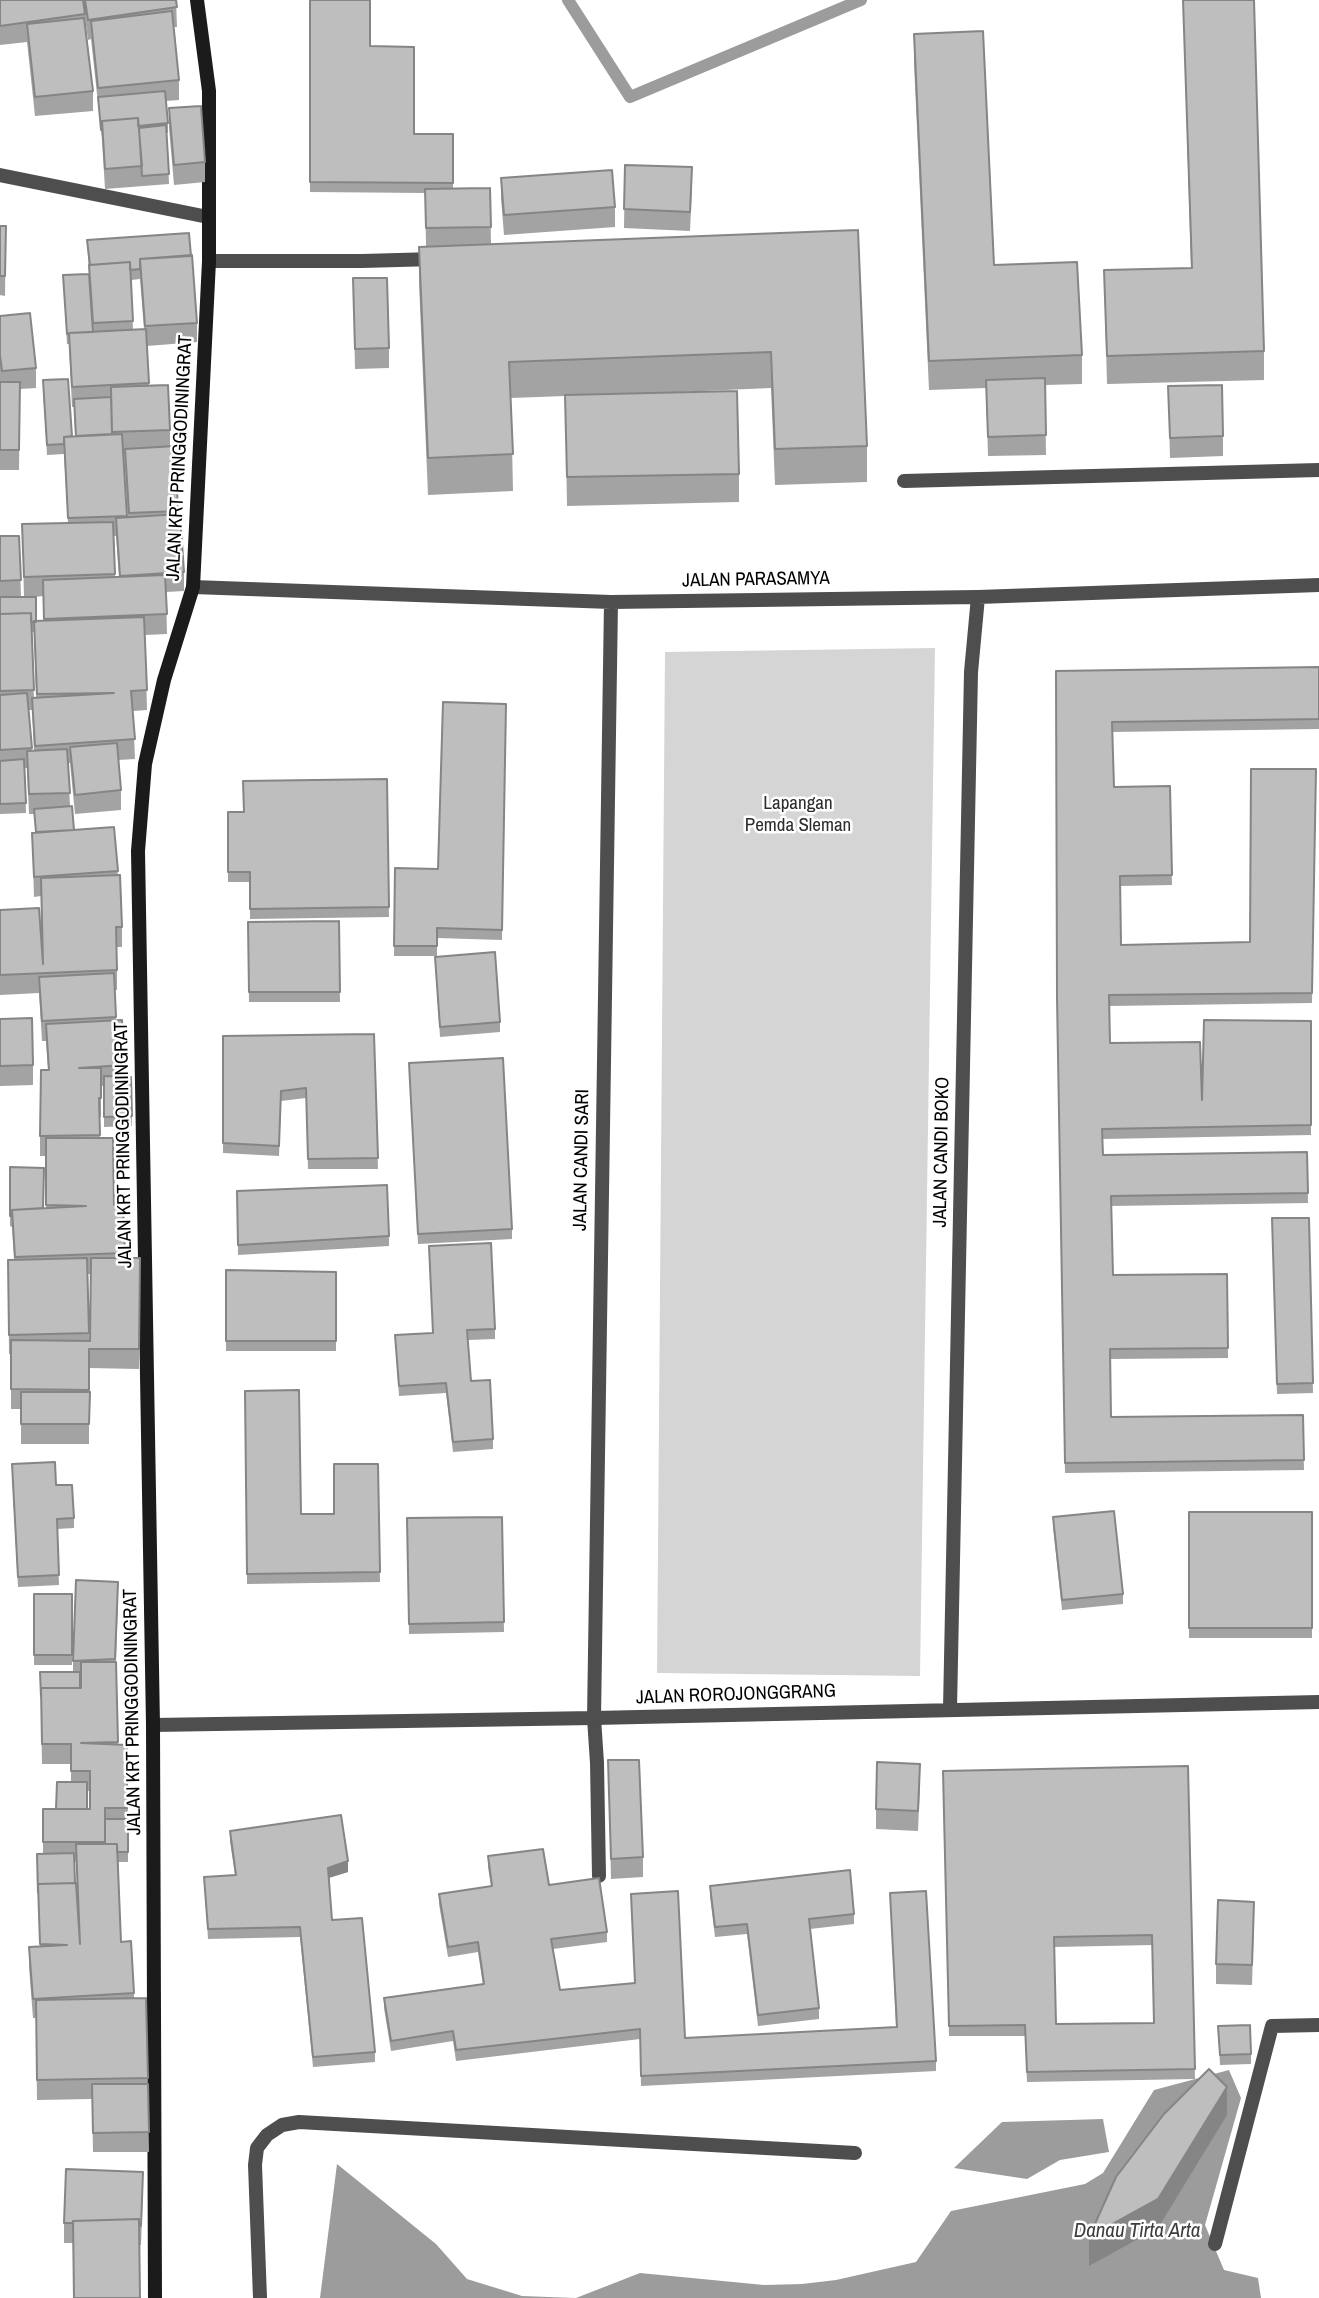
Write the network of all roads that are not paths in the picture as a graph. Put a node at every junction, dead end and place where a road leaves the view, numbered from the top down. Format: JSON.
{"nodes":[{"id":1,"x":197,"y":0,"type":"edge"},
{"id":2,"x":0,"y":175,"type":"edge"},
{"id":3,"x":208,"y":217,"type":"junction"},
{"id":4,"x":455,"y":258,"type":"edge"},
{"id":5,"x":209,"y":261,"type":"junction"},
{"id":6,"x":1319,"y":470,"type":"edge"},
{"id":7,"x":904,"y":481,"type":"dead end"},
{"id":8,"x":1319,"y":585,"type":"edge"},
{"id":9,"x":193,"y":587,"type":"junction"},
{"id":10,"x":978,"y":597,"type":"junction"},
{"id":11,"x":611,"y":602,"type":"junction"},
{"id":12,"x":1319,"y":1702,"type":"edge"},
{"id":13,"x":950,"y":1709,"type":"junction"},
{"id":14,"x":594,"y":1718,"type":"junction"},
{"id":15,"x":153,"y":1725,"type":"junction"},
{"id":16,"x":599,"y":1876,"type":"edge"},
{"id":17,"x":1319,"y":2025,"type":"edge"},
{"id":18,"x":855,"y":2153,"type":"dead end"},
{"id":19,"x":1215,"y":2244,"type":"dead end"},
{"id":20,"x":155,"y":2298,"type":"edge"},
{"id":21,"x":260,"y":2298,"type":"edge"}],
"edges":[{"from":1,"to":3,"type":"main road","name":"JALAN KRT PRINGGODININGRAT"},
{"from":2,"to":3,"type":"street"},
{"from":3,"to":5,"type":"main road","name":"JALAN KRT PRINGGODININGRAT"},
{"from":4,"to":5,"type":"street"},
{"from":5,"to":9,"type":"main road","name":"JALAN KRT PRINGGODININGRAT"},
{"from":6,"to":7,"type":"street"},
{"from":8,"to":10,"type":"street","name":"JALAN PARASAMYA"},
{"from":9,"to":11,"type":"street","name":"JALAN PARASAMYA"},
{"from":9,"to":15,"type":"main road","name":"JALAN KRT PRINGGODININGRAT"},
{"from":10,"to":11,"type":"street","name":"JALAN PARASAMYA"},
{"from":10,"to":13,"type":"street","name":"JALAN CANDI BOKO"},
{"from":11,"to":14,"type":"street","name":"JALAN CANDI SARI"},
{"from":12,"to":13,"type":"street","name":"JALAN ROROJONGGRANG"},
{"from":13,"to":14,"type":"street","name":"JALAN ROROJONGGRANG"},
{"from":14,"to":15,"type":"street","name":"JALAN ROROJONGGRANG"},
{"from":14,"to":16,"type":"street","name":"JALAN CANDI SARI"},
{"from":15,"to":20,"type":"main road","name":"JALAN KRT PRINGGODININGRAT"},
{"from":17,"to":19,"type":"street"},
{"from":18,"to":21,"type":"street"}]}
